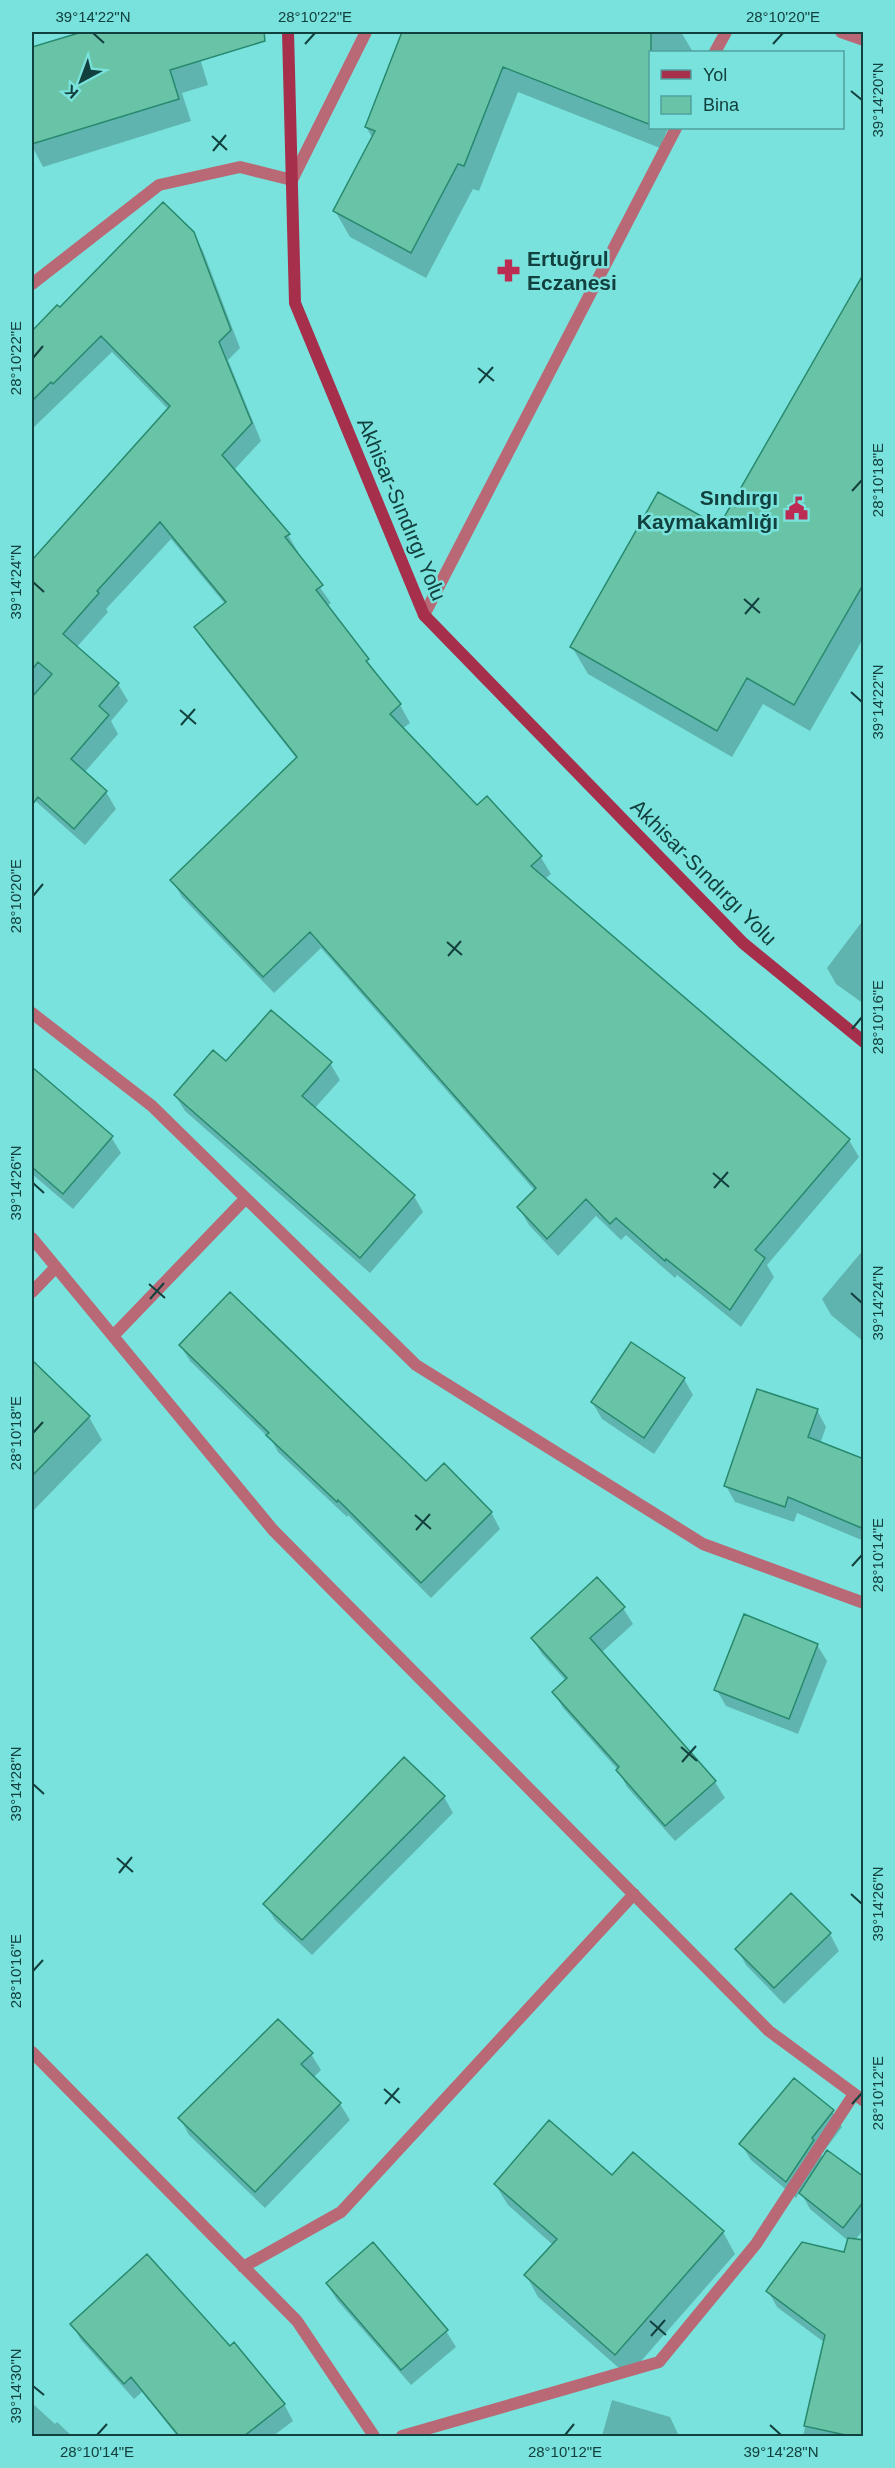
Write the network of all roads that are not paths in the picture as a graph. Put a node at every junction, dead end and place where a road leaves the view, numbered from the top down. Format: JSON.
{"nodes":[{"id":1,"x":288,"y":32,"type":"edge"},
{"id":2,"x":366,"y":32,"type":"edge"},
{"id":3,"x":726,"y":32,"type":"edge"},
{"id":4,"x":841,"y":32,"type":"edge"},
{"id":5,"x":864,"y":40,"type":"edge"},
{"id":6,"x":716,"y":51,"type":"edge"},
{"id":7,"x":675,"y":129,"type":"edge"},
{"id":8,"x":292,"y":180,"type":"junction"},
{"id":9,"x":32,"y":284,"type":"edge"},
{"id":10,"x":424,"y":615,"type":"junction"},
{"id":11,"x":32,"y":1013,"type":"edge"},
{"id":12,"x":864,"y":1042,"type":"edge"},
{"id":13,"x":246,"y":1198,"type":"junction"},
{"id":14,"x":32,"y":1238,"type":"edge"},
{"id":15,"x":56,"y":1267,"type":"junction"},
{"id":16,"x":32,"y":1292,"type":"edge"},
{"id":17,"x":113,"y":1336,"type":"junction"},
{"id":18,"x":864,"y":1603,"type":"edge"},
{"id":19,"x":633,"y":1894,"type":"junction"},
{"id":20,"x":32,"y":2052,"type":"edge"},
{"id":21,"x":859,"y":2098,"type":"edge"},
{"id":22,"x":243,"y":2267,"type":"junction"},
{"id":23,"x":375,"y":2436,"type":"edge"},
{"id":24,"x":402,"y":2436,"type":"edge"}],
"edges":[{"from":1,"to":8,"type":"main road","name":"Akhisar-Sındırgı Yolu"},
{"from":2,"to":8,"type":"street"},
{"from":3,"to":6,"type":"street"},
{"from":4,"to":5,"type":"street"},
{"from":7,"to":10,"type":"street"},
{"from":8,"to":9,"type":"street"},
{"from":8,"to":10,"type":"main road","name":"Akhisar-Sındırgı Yolu"},
{"from":10,"to":12,"type":"main road","name":"Akhisar-Sındırgı Yolu"},
{"from":11,"to":13,"type":"street"},
{"from":13,"to":17,"type":"street"},
{"from":13,"to":18,"type":"street"},
{"from":14,"to":15,"type":"street"},
{"from":15,"to":16,"type":"street"},
{"from":15,"to":17,"type":"street"},
{"from":17,"to":19,"type":"street"},
{"from":19,"to":21,"type":"street"},
{"from":19,"to":22,"type":"street"},
{"from":20,"to":22,"type":"street"},
{"from":21,"to":24,"type":"street"},
{"from":22,"to":23,"type":"street"}]}
